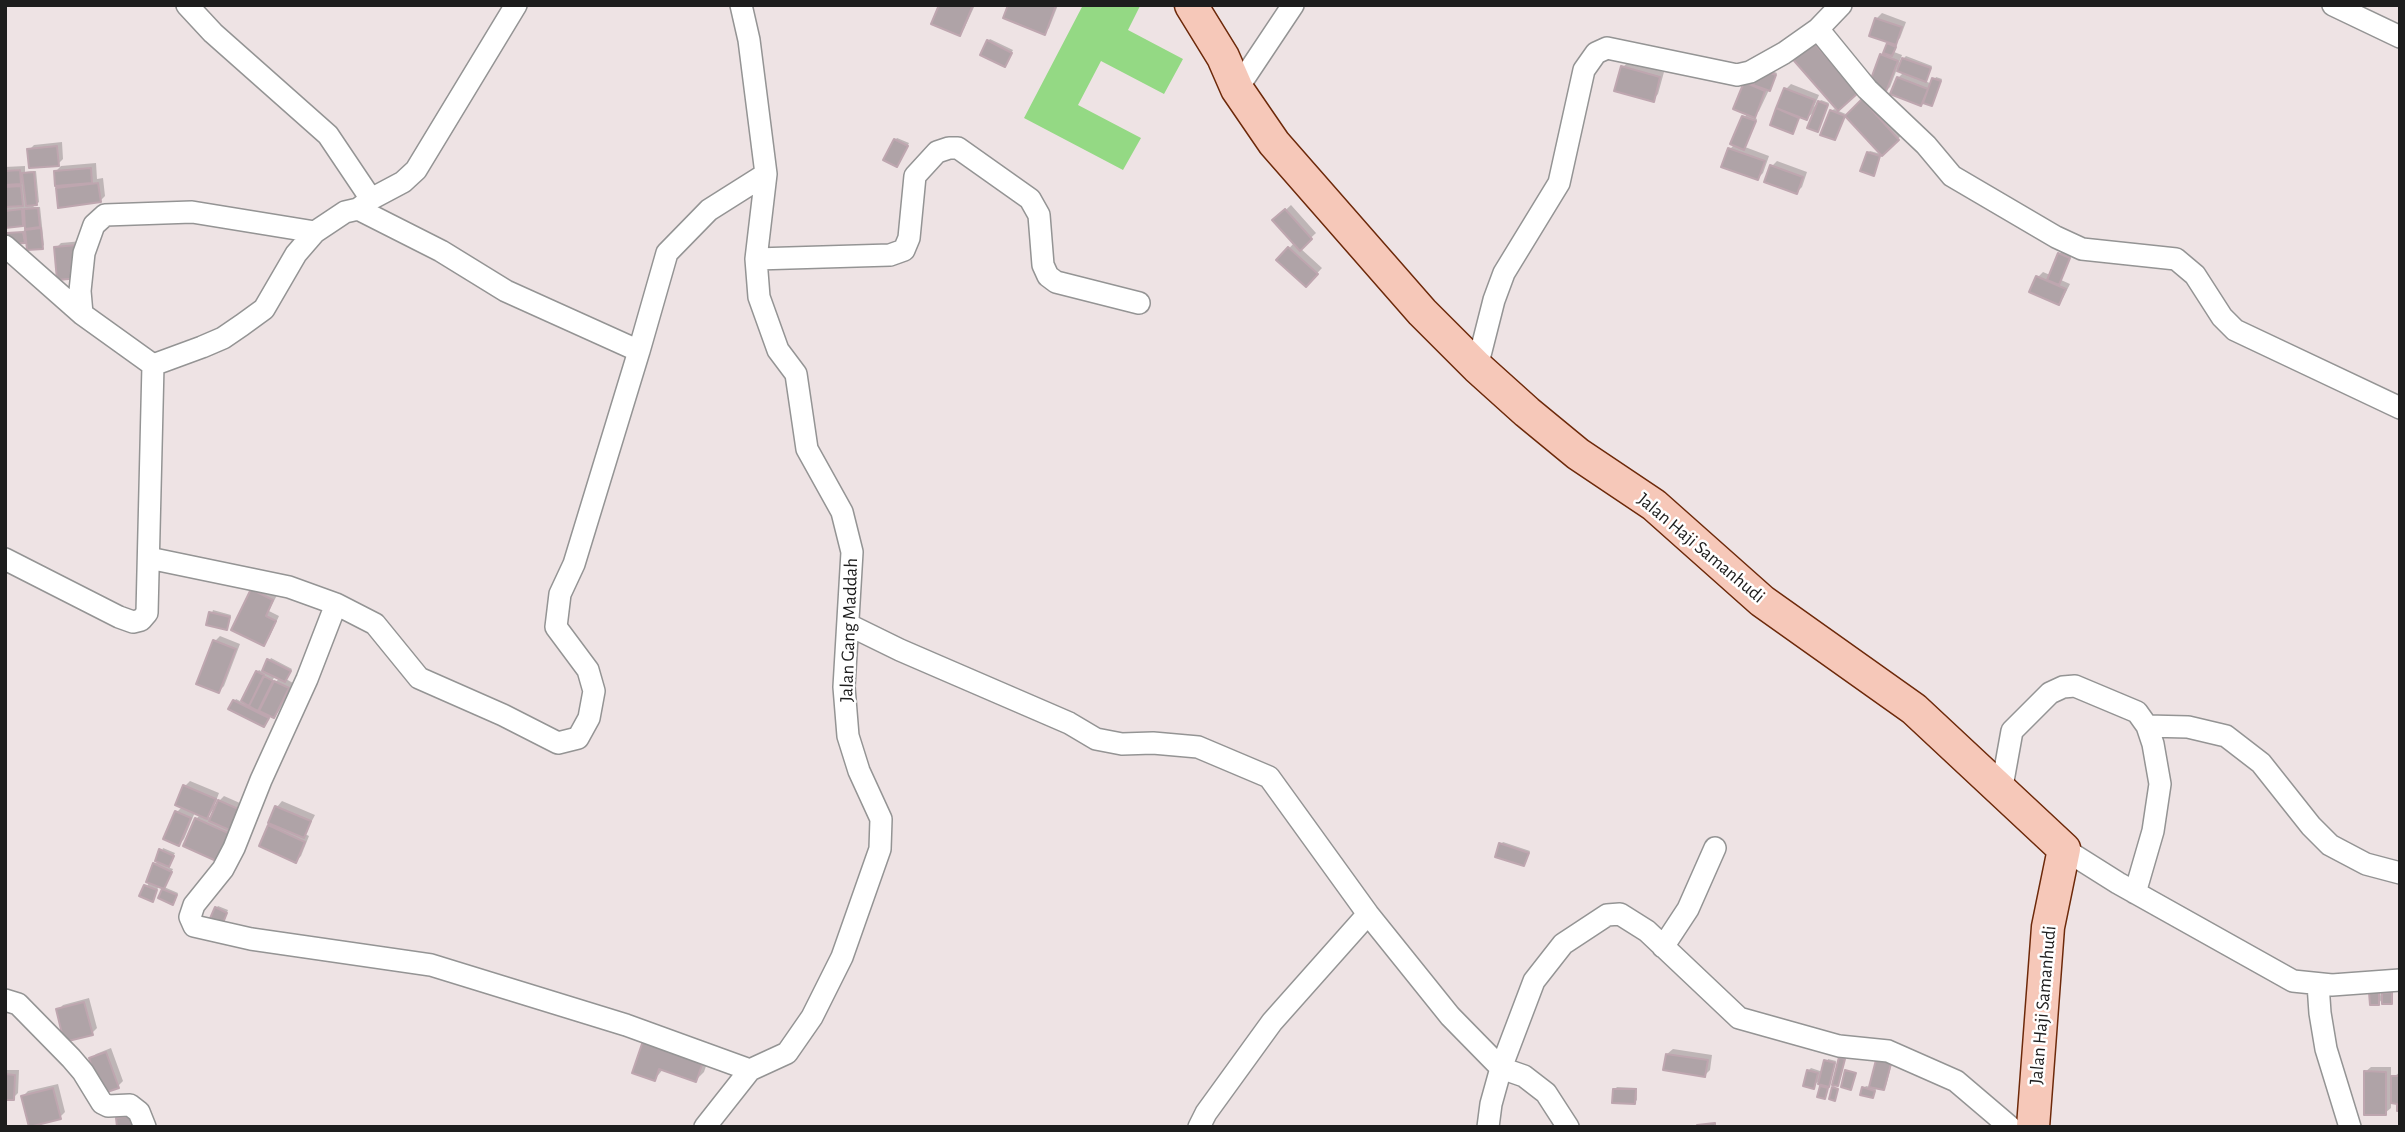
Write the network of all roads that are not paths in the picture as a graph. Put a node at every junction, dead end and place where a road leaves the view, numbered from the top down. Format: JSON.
{"nodes":[{"id":1,"x":187,"y":5,"type":"edge"},
{"id":2,"x":516,"y":5,"type":"edge"},
{"id":3,"x":741,"y":5,"type":"edge"},
{"id":4,"x":1191,"y":5,"type":"edge"},
{"id":5,"x":1293,"y":5,"type":"edge"},
{"id":6,"x":1841,"y":5,"type":"edge"},
{"id":7,"x":2333,"y":5,"type":"edge"},
{"id":8,"x":1818,"y":29,"type":"junction"},
{"id":9,"x":2400,"y":37,"type":"edge"},
{"id":10,"x":1237,"y":89,"type":"junction"},
{"id":11,"x":766,"y":174,"type":"junction"},
{"id":12,"x":365,"y":204,"type":"junction"},
{"id":13,"x":315,"y":232,"type":"junction"},
{"id":14,"x":5,"y":246,"type":"edge"},
{"id":15,"x":756,"y":259,"type":"junction"},
{"id":16,"x":1139,"y":303,"type":"dead end"},
{"id":17,"x":82,"y":314,"type":"junction"},
{"id":18,"x":639,"y":351,"type":"junction"},
{"id":19,"x":153,"y":365,"type":"junction"},
{"id":20,"x":1477,"y":367,"type":"junction"},
{"id":21,"x":2400,"y":408,"type":"edge"},
{"id":22,"x":149,"y":558,"type":"junction"},
{"id":23,"x":5,"y":559,"type":"edge"},
{"id":24,"x":336,"y":604,"type":"junction"},
{"id":25,"x":849,"y":625,"type":"junction"},
{"id":26,"x":2147,"y":726,"type":"junction"},
{"id":27,"x":2001,"y":792,"type":"junction"},
{"id":28,"x":1715,"y":848,"type":"dead end"},
{"id":29,"x":2064,"y":849,"type":"junction"},
{"id":30,"x":2400,"y":873,"type":"edge"},
{"id":31,"x":2135,"y":893,"type":"junction"},
{"id":32,"x":1368,"y":914,"type":"junction"},
{"id":33,"x":1663,"y":947,"type":"junction"},
{"id":34,"x":2400,"y":980,"type":"edge"},
{"id":35,"x":2318,"y":984,"type":"junction"},
{"id":36,"x":5,"y":1000,"type":"edge"},
{"id":37,"x":1501,"y":1068,"type":"junction"},
{"id":38,"x":750,"y":1070,"type":"junction"},
{"id":39,"x":145,"y":1127,"type":"edge"},
{"id":40,"x":705,"y":1127,"type":"edge"},
{"id":41,"x":1199,"y":1127,"type":"edge"},
{"id":42,"x":1488,"y":1127,"type":"edge"},
{"id":43,"x":1568,"y":1127,"type":"edge"},
{"id":44,"x":2010,"y":1127,"type":"edge"},
{"id":45,"x":2033,"y":1127,"type":"edge"},
{"id":46,"x":2350,"y":1127,"type":"edge"}],
"edges":[{"from":1,"to":12,"type":"street"},
{"from":2,"to":12,"type":"street"},
{"from":3,"to":11,"type":"street","name":"Jalan Gang Maddah"},
{"from":4,"to":10,"type":"street","name":"Jalan Haji Samanhudi"},
{"from":5,"to":10,"type":"street"},
{"from":6,"to":8,"type":"street"},
{"from":7,"to":9,"type":"street"},
{"from":8,"to":20,"type":"street"},
{"from":8,"to":21,"type":"street"},
{"from":10,"to":20,"type":"street","name":"Jalan Haji Samanhudi"},
{"from":11,"to":15,"type":"street","name":"Jalan Gang Maddah"},
{"from":11,"to":18,"type":"street"},
{"from":12,"to":13,"type":"street"},
{"from":12,"to":18,"type":"street"},
{"from":13,"to":17,"type":"street"},
{"from":13,"to":19,"type":"street"},
{"from":14,"to":17,"type":"street"},
{"from":15,"to":16,"type":"street"},
{"from":15,"to":25,"type":"street","name":"Jalan Gang Maddah"},
{"from":17,"to":19,"type":"street"},
{"from":18,"to":24,"type":"street"},
{"from":19,"to":22,"type":"street"},
{"from":20,"to":27,"type":"street","name":"Jalan Haji Samanhudi"},
{"from":22,"to":23,"type":"street"},
{"from":22,"to":24,"type":"street"},
{"from":24,"to":38,"type":"street"},
{"from":25,"to":32,"type":"street"},
{"from":25,"to":38,"type":"street","name":"Jalan Gang Maddah"},
{"from":26,"to":27,"type":"street"},
{"from":26,"to":30,"type":"street"},
{"from":26,"to":31,"type":"street"},
{"from":27,"to":29,"type":"street","name":"Jalan Haji Samanhudi"},
{"from":28,"to":33,"type":"street"},
{"from":29,"to":31,"type":"street"},
{"from":29,"to":45,"type":"street","name":"Jalan Haji Samanhudi"},
{"from":31,"to":35,"type":"street"},
{"from":32,"to":37,"type":"street"},
{"from":32,"to":41,"type":"street"},
{"from":33,"to":37,"type":"street"},
{"from":33,"to":44,"type":"street"},
{"from":34,"to":35,"type":"street"},
{"from":35,"to":46,"type":"street"},
{"from":36,"to":39,"type":"street"},
{"from":37,"to":42,"type":"street"},
{"from":37,"to":43,"type":"street"},
{"from":38,"to":40,"type":"street","name":"Jalan Gang Maddah"}]}
